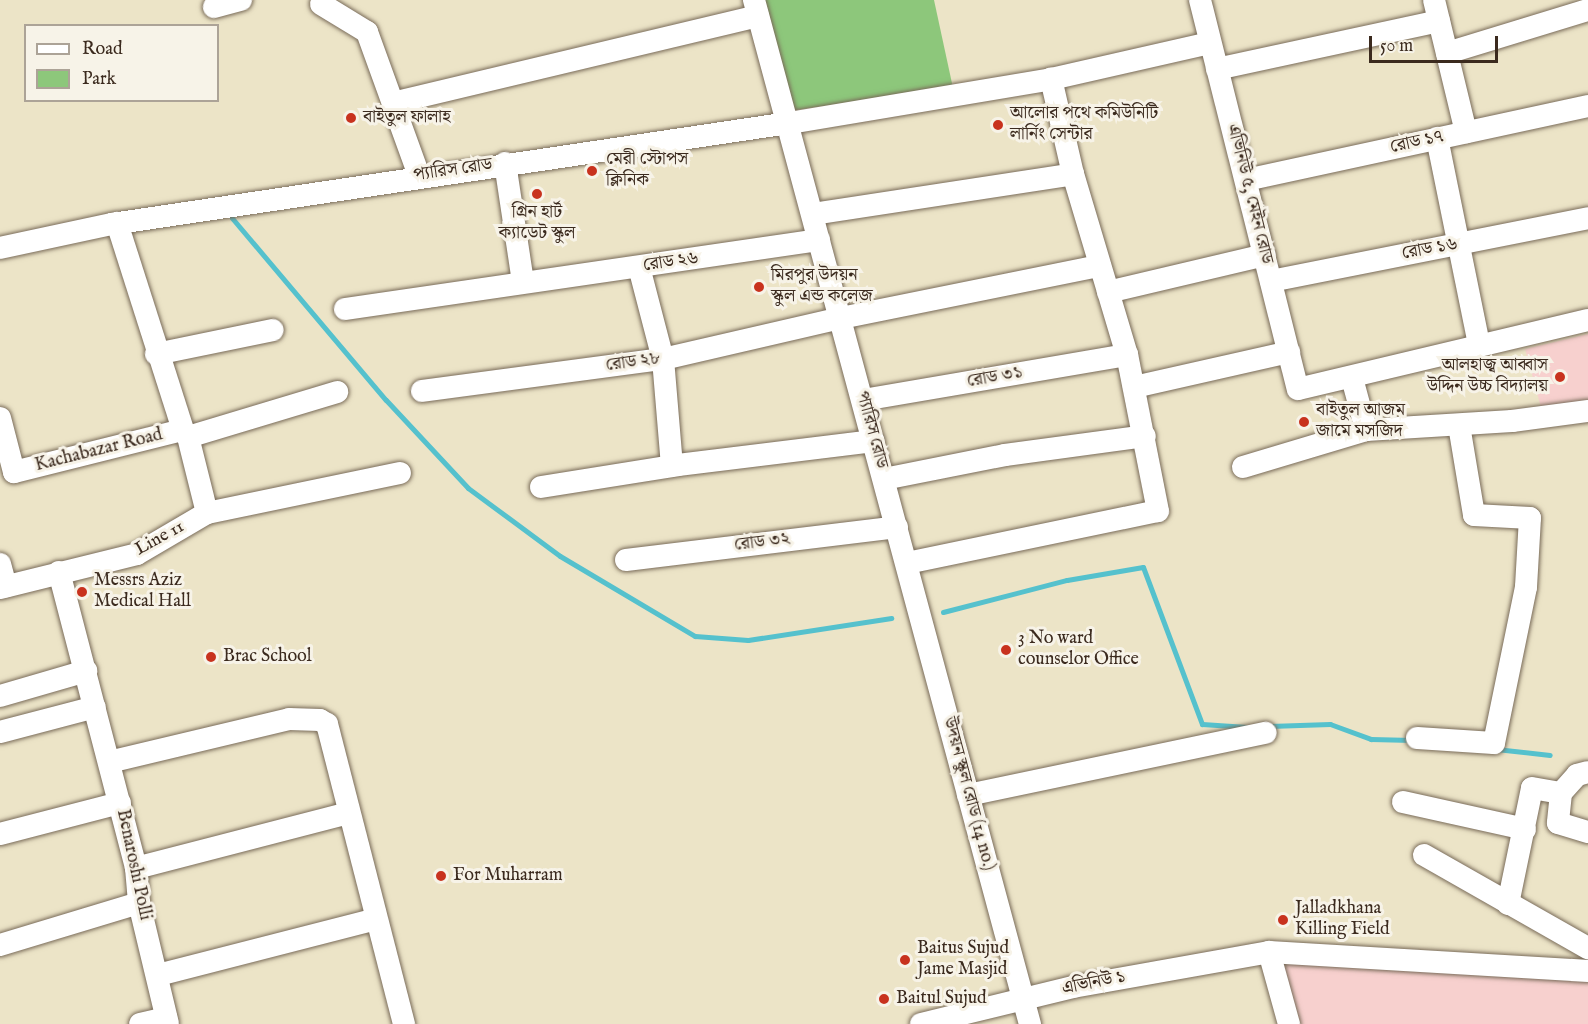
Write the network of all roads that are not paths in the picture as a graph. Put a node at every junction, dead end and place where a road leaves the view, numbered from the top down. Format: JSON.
{"nodes":[{"id":1,"x":242,"y":0,"type":"edge"},
{"id":2,"x":1200,"y":0,"type":"edge"},
{"id":3,"x":326,"y":2,"type":"edge"},
{"id":4,"x":214,"y":7,"type":"dead end"},
{"id":5,"x":756,"y":8,"type":"edge"},
{"id":6,"x":1437,"y":10,"type":"edge"},
{"id":7,"x":1588,"y":10,"type":"edge"},
{"id":8,"x":1209,"y":43,"type":"junction"},
{"id":9,"x":1447,"y":53,"type":"junction"},
{"id":10,"x":1217,"y":69,"type":"junction"},
{"id":11,"x":1051,"y":79,"type":"junction"},
{"id":12,"x":393,"y":103,"type":"junction"},
{"id":13,"x":1588,"y":106,"type":"edge"},
{"id":14,"x":789,"y":123,"type":"junction"},
{"id":15,"x":1466,"y":132,"type":"junction"},
{"id":16,"x":1437,"y":138,"type":"junction"},
{"id":17,"x":505,"y":163,"type":"junction"},
{"id":18,"x":1073,"y":174,"type":"junction"},
{"id":19,"x":419,"y":176,"type":"junction"},
{"id":20,"x":1246,"y":180,"type":"junction"},
{"id":21,"x":813,"y":214,"type":"junction"},
{"id":22,"x":1588,"y":218,"type":"edge"},
{"id":23,"x":117,"y":223,"type":"junction"},
{"id":24,"x":819,"y":240,"type":"junction"},
{"id":25,"x":1460,"y":245,"type":"junction"},
{"id":26,"x":0,"y":248,"type":"edge"},
{"id":27,"x":1265,"y":255,"type":"junction"},
{"id":28,"x":1100,"y":266,"type":"junction"},
{"id":29,"x":639,"y":267,"type":"junction"},
{"id":30,"x":1271,"y":281,"type":"junction"},
{"id":31,"x":523,"y":282,"type":"junction"},
{"id":32,"x":1108,"y":292,"type":"junction"},
{"id":33,"x":345,"y":309,"type":"dead end"},
{"id":34,"x":841,"y":318,"type":"junction"},
{"id":35,"x":1588,"y":320,"type":"edge"},
{"id":36,"x":273,"y":330,"type":"dead end"},
{"id":37,"x":1479,"y":344,"type":"junction"},
{"id":38,"x":1289,"y":352,"type":"junction"},
{"id":39,"x":156,"y":354,"type":"junction"},
{"id":40,"x":1127,"y":355,"type":"junction"},
{"id":41,"x":663,"y":359,"type":"junction"},
{"id":42,"x":1352,"y":378,"type":"junction"},
{"id":43,"x":1134,"y":387,"type":"junction"},
{"id":44,"x":422,"y":391,"type":"dead end"},
{"id":45,"x":337,"y":392,"type":"dead end"},
{"id":46,"x":863,"y":400,"type":"junction"},
{"id":47,"x":1588,"y":411,"type":"edge"},
{"id":48,"x":0,"y":418,"type":"edge"},
{"id":49,"x":1459,"y":425,"type":"junction"},
{"id":50,"x":1366,"y":430,"type":"junction"},
{"id":51,"x":186,"y":433,"type":"junction"},
{"id":52,"x":1145,"y":436,"type":"junction"},
{"id":53,"x":874,"y":441,"type":"junction"},
{"id":54,"x":672,"y":466,"type":"junction"},
{"id":55,"x":1243,"y":467,"type":"dead end"},
{"id":56,"x":400,"y":473,"type":"dead end"},
{"id":57,"x":7,"y":474,"type":"edge"},
{"id":58,"x":884,"y":479,"type":"junction"},
{"id":59,"x":541,"y":487,"type":"dead end"},
{"id":60,"x":207,"y":513,"type":"junction"},
{"id":61,"x":897,"y":526,"type":"junction"},
{"id":62,"x":626,"y":560,"type":"dead end"},
{"id":63,"x":907,"y":563,"type":"junction"},
{"id":64,"x":0,"y":564,"type":"edge"},
{"id":65,"x":59,"y":572,"type":"junction"},
{"id":66,"x":3,"y":587,"type":"edge"},
{"id":67,"x":86,"y":671,"type":"junction"},
{"id":68,"x":0,"y":696,"type":"edge"},
{"id":69,"x":95,"y":707,"type":"junction"},
{"id":70,"x":0,"y":732,"type":"edge"},
{"id":71,"x":1266,"y":733,"type":"dead end"},
{"id":72,"x":1417,"y":738,"type":"dead end"},
{"id":73,"x":109,"y":762,"type":"junction"},
{"id":74,"x":1588,"y":772,"type":"edge"},
{"id":75,"x":1561,"y":793,"type":"junction"},
{"id":76,"x":968,"y":795,"type":"junction"},
{"id":77,"x":1403,"y":802,"type":"dead end"},
{"id":78,"x":120,"y":803,"type":"junction"},
{"id":79,"x":349,"y":813,"type":"junction"},
{"id":80,"x":1525,"y":829,"type":"junction"},
{"id":81,"x":1588,"y":832,"type":"edge"},
{"id":82,"x":0,"y":834,"type":"edge"},
{"id":83,"x":1424,"y":855,"type":"dead end"},
{"id":84,"x":136,"y":868,"type":"junction"},
{"id":85,"x":140,"y":903,"type":"junction"},
{"id":86,"x":1508,"y":904,"type":"junction"},
{"id":87,"x":376,"y":919,"type":"junction"},
{"id":88,"x":0,"y":945,"type":"edge"},
{"id":89,"x":1588,"y":948,"type":"edge"},
{"id":90,"x":1269,"y":952,"type":"junction"},
{"id":91,"x":1588,"y":970,"type":"edge"},
{"id":92,"x":158,"y":975,"type":"junction"},
{"id":93,"x":1022,"y":998,"type":"junction"},
{"id":94,"x":167,"y":1021,"type":"edge"},
{"id":95,"x":140,"y":1024,"type":"edge"},
{"id":96,"x":404,"y":1024,"type":"edge"},
{"id":97,"x":921,"y":1024,"type":"edge"},
{"id":98,"x":1030,"y":1024,"type":"edge"},
{"id":99,"x":1289,"y":1024,"type":"edge"}],
"edges":[{"from":1,"to":4,"type":"street"},
{"from":2,"to":8,"type":"street","name":"এভিনিউ ৫, মেইন রোড"},
{"from":3,"to":12,"type":"street"},
{"from":5,"to":12,"type":"street"},
{"from":5,"to":14,"type":"street","name":"প্যারিস রোড"},
{"from":6,"to":9,"type":"street"},
{"from":6,"to":10,"type":"street"},
{"from":7,"to":9,"type":"street"},
{"from":8,"to":10,"type":"street","name":"এভিনিউ ৫, মেইন রোড"},
{"from":8,"to":11,"type":"street","name":"প্যারিস রোড"},
{"from":9,"to":15,"type":"street"},
{"from":10,"to":20,"type":"street","name":"এভিনিউ ৫, মেইন রোড"},
{"from":11,"to":14,"type":"street","name":"প্যারিস রোড"},
{"from":11,"to":18,"type":"street"},
{"from":12,"to":19,"type":"street"},
{"from":13,"to":15,"type":"street","name":"রোড ১৭"},
{"from":14,"to":17,"type":"street","name":"প্যারিস রোড"},
{"from":14,"to":21,"type":"street","name":"প্যারিস রোড"},
{"from":15,"to":16,"type":"street","name":"রোড ১৭"},
{"from":16,"to":20,"type":"street","name":"রোড ১৭"},
{"from":16,"to":25,"type":"street"},
{"from":17,"to":19,"type":"street","name":"প্যারিস রোড"},
{"from":17,"to":31,"type":"street"},
{"from":18,"to":21,"type":"street"},
{"from":18,"to":28,"type":"street"},
{"from":19,"to":23,"type":"street","name":"প্যারিস রোড"},
{"from":20,"to":27,"type":"street","name":"এভিনিউ ৫, মেইন রোড"},
{"from":21,"to":24,"type":"street","name":"প্যারিস রোড"},
{"from":22,"to":25,"type":"street","name":"রোড ১৬"},
{"from":23,"to":26,"type":"street","name":"প্যারিস রোড"},
{"from":23,"to":39,"type":"street"},
{"from":24,"to":29,"type":"street","name":"রোড ২৬"},
{"from":24,"to":34,"type":"street","name":"প্যারিস রোড"},
{"from":25,"to":30,"type":"street","name":"রোড ১৬"},
{"from":25,"to":37,"type":"street"},
{"from":27,"to":30,"type":"street","name":"এভিনিউ ৫, মেইন রোড"},
{"from":27,"to":32,"type":"street"},
{"from":28,"to":32,"type":"street"},
{"from":28,"to":34,"type":"street","name":"রোড ২৮"},
{"from":29,"to":31,"type":"street","name":"রোড ২৬"},
{"from":29,"to":41,"type":"street"},
{"from":30,"to":38,"type":"street","name":"এভিনিউ ৫, মেইন রোড"},
{"from":31,"to":33,"type":"street","name":"রোড ২৬"},
{"from":32,"to":40,"type":"street"},
{"from":34,"to":41,"type":"street","name":"রোড ২৮"},
{"from":34,"to":46,"type":"street","name":"প্যারিস রোড"},
{"from":35,"to":37,"type":"street"},
{"from":36,"to":39,"type":"street"},
{"from":37,"to":42,"type":"street"},
{"from":38,"to":42,"type":"street","name":"এভিনিউ ৫, মেইন রোড"},
{"from":38,"to":43,"type":"street"},
{"from":39,"to":51,"type":"street"},
{"from":40,"to":43,"type":"street"},
{"from":40,"to":46,"type":"street","name":"রোড ৩১"},
{"from":41,"to":44,"type":"street","name":"রোড ২৮"},
{"from":41,"to":54,"type":"street"},
{"from":42,"to":50,"type":"street"},
{"from":43,"to":52,"type":"street"},
{"from":45,"to":51,"type":"street","name":"Kachabazar Road"},
{"from":46,"to":53,"type":"street","name":"প্যারিস রোড"},
{"from":47,"to":49,"type":"street"},
{"from":48,"to":57,"type":"street","name":"Kachabazar Road"},
{"from":49,"to":50,"type":"street"},
{"from":49,"to":72,"type":"street"},
{"from":50,"to":55,"type":"street"},
{"from":51,"to":57,"type":"street","name":"Kachabazar Road"},
{"from":51,"to":60,"type":"street","name":"Line 11"},
{"from":52,"to":58,"type":"street"},
{"from":52,"to":63,"type":"street"},
{"from":53,"to":54,"type":"street"},
{"from":53,"to":58,"type":"street","name":"প্যারিস রোড"},
{"from":54,"to":59,"type":"street"},
{"from":56,"to":60,"type":"street"},
{"from":58,"to":61,"type":"street","name":"প্যারিস রোড"},
{"from":60,"to":65,"type":"street","name":"Line 11"},
{"from":61,"to":62,"type":"street","name":"রোড ৩২"},
{"from":61,"to":63,"type":"street","name":"প্যারিস রোড"},
{"from":63,"to":76,"type":"street","name":"উদয়ন স্কুল রোড (14 no.)"},
{"from":64,"to":66,"type":"street"},
{"from":65,"to":66,"type":"street","name":"Line 11"},
{"from":65,"to":67,"type":"street","name":"Benaroshi Polli"},
{"from":67,"to":68,"type":"street"},
{"from":67,"to":69,"type":"street","name":"Benaroshi Polli"},
{"from":69,"to":70,"type":"street"},
{"from":69,"to":73,"type":"street","name":"Benaroshi Polli"},
{"from":71,"to":76,"type":"street"},
{"from":73,"to":78,"type":"street","name":"Benaroshi Polli"},
{"from":73,"to":79,"type":"street"},
{"from":74,"to":75,"type":"street"},
{"from":75,"to":80,"type":"street"},
{"from":75,"to":81,"type":"street"},
{"from":76,"to":93,"type":"street","name":"উদয়ন স্কুল রোড (14 no.)"},
{"from":77,"to":80,"type":"street"},
{"from":78,"to":82,"type":"street"},
{"from":78,"to":84,"type":"street","name":"Benaroshi Polli"},
{"from":79,"to":84,"type":"street"},
{"from":79,"to":87,"type":"street"},
{"from":80,"to":86,"type":"street"},
{"from":83,"to":86,"type":"street"},
{"from":84,"to":85,"type":"street","name":"Benaroshi Polli"},
{"from":85,"to":88,"type":"street"},
{"from":85,"to":92,"type":"street","name":"Benaroshi Polli"},
{"from":86,"to":89,"type":"street"},
{"from":87,"to":92,"type":"street"},
{"from":87,"to":96,"type":"street"},
{"from":90,"to":91,"type":"street","name":"এভিনিউ ১"},
{"from":90,"to":93,"type":"street","name":"এভিনিউ ১"},
{"from":90,"to":99,"type":"street"},
{"from":92,"to":94,"type":"street","name":"Benaroshi Polli"},
{"from":93,"to":97,"type":"street","name":"এভিনিউ ১"},
{"from":93,"to":98,"type":"street","name":"উদয়ন স্কুল রোড (14 no.)"},
{"from":94,"to":95,"type":"street"}]}
